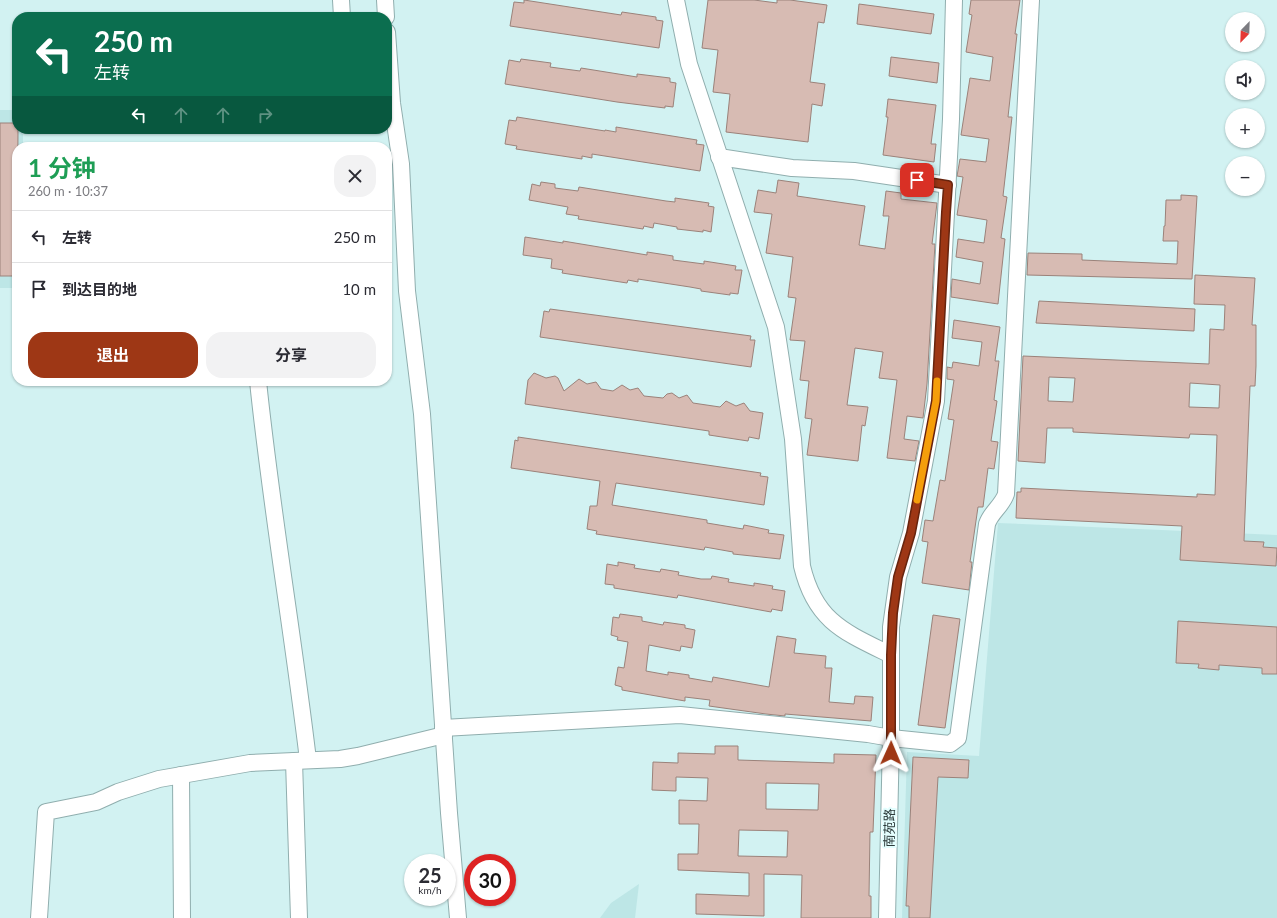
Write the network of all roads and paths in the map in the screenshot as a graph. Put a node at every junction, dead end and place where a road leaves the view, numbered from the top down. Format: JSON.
{"nodes":[{"id":1,"x":341,"y":0,"type":"edge"},
{"id":2,"x":385,"y":0,"type":"edge"},
{"id":3,"x":676,"y":0,"type":"edge"},
{"id":4,"x":954,"y":0,"type":"edge"},
{"id":5,"x":1031,"y":0,"type":"edge"},
{"id":6,"x":342,"y":12,"type":"edge"},
{"id":7,"x":386,"y":12,"type":"edge"},
{"id":8,"x":392,"y":103,"type":"edge"},
{"id":9,"x":719,"y":157,"type":"junction"},
{"id":10,"x":948,"y":185,"type":"junction"},
{"id":11,"x":259,"y":386,"type":"edge"},
{"id":12,"x":891,"y":655,"type":"junction"},
{"id":13,"x":444,"y":732,"type":"junction"},
{"id":14,"x":891,"y":738,"type":"junction"},
{"id":15,"x":301,"y":760,"type":"junction"},
{"id":16,"x":181,"y":775,"type":"junction"},
{"id":17,"x":40,"y":918,"type":"edge"},
{"id":18,"x":182,"y":918,"type":"edge"},
{"id":19,"x":299,"y":918,"type":"edge"},
{"id":20,"x":458,"y":918,"type":"edge"},
{"id":21,"x":887,"y":918,"type":"edge"}],
"edges":[{"from":1,"to":6,"type":"street"},
{"from":2,"to":7,"type":"street"},
{"from":3,"to":9,"type":"street"},
{"from":4,"to":10,"type":"street","name":"南苑路"},
{"from":5,"to":14,"type":"street"},
{"from":8,"to":13,"type":"street"},
{"from":9,"to":10,"type":"street"},
{"from":9,"to":12,"type":"street"},
{"from":10,"to":12,"type":"street","name":"南苑路"},
{"from":11,"to":15,"type":"street"},
{"from":12,"to":14,"type":"street","name":"南苑路"},
{"from":13,"to":14,"type":"street"},
{"from":13,"to":15,"type":"street"},
{"from":13,"to":20,"type":"street"},
{"from":14,"to":21,"type":"street","name":"南苑路"},
{"from":15,"to":16,"type":"street"},
{"from":15,"to":19,"type":"street"},
{"from":16,"to":17,"type":"street"},
{"from":16,"to":18,"type":"street"}]}
